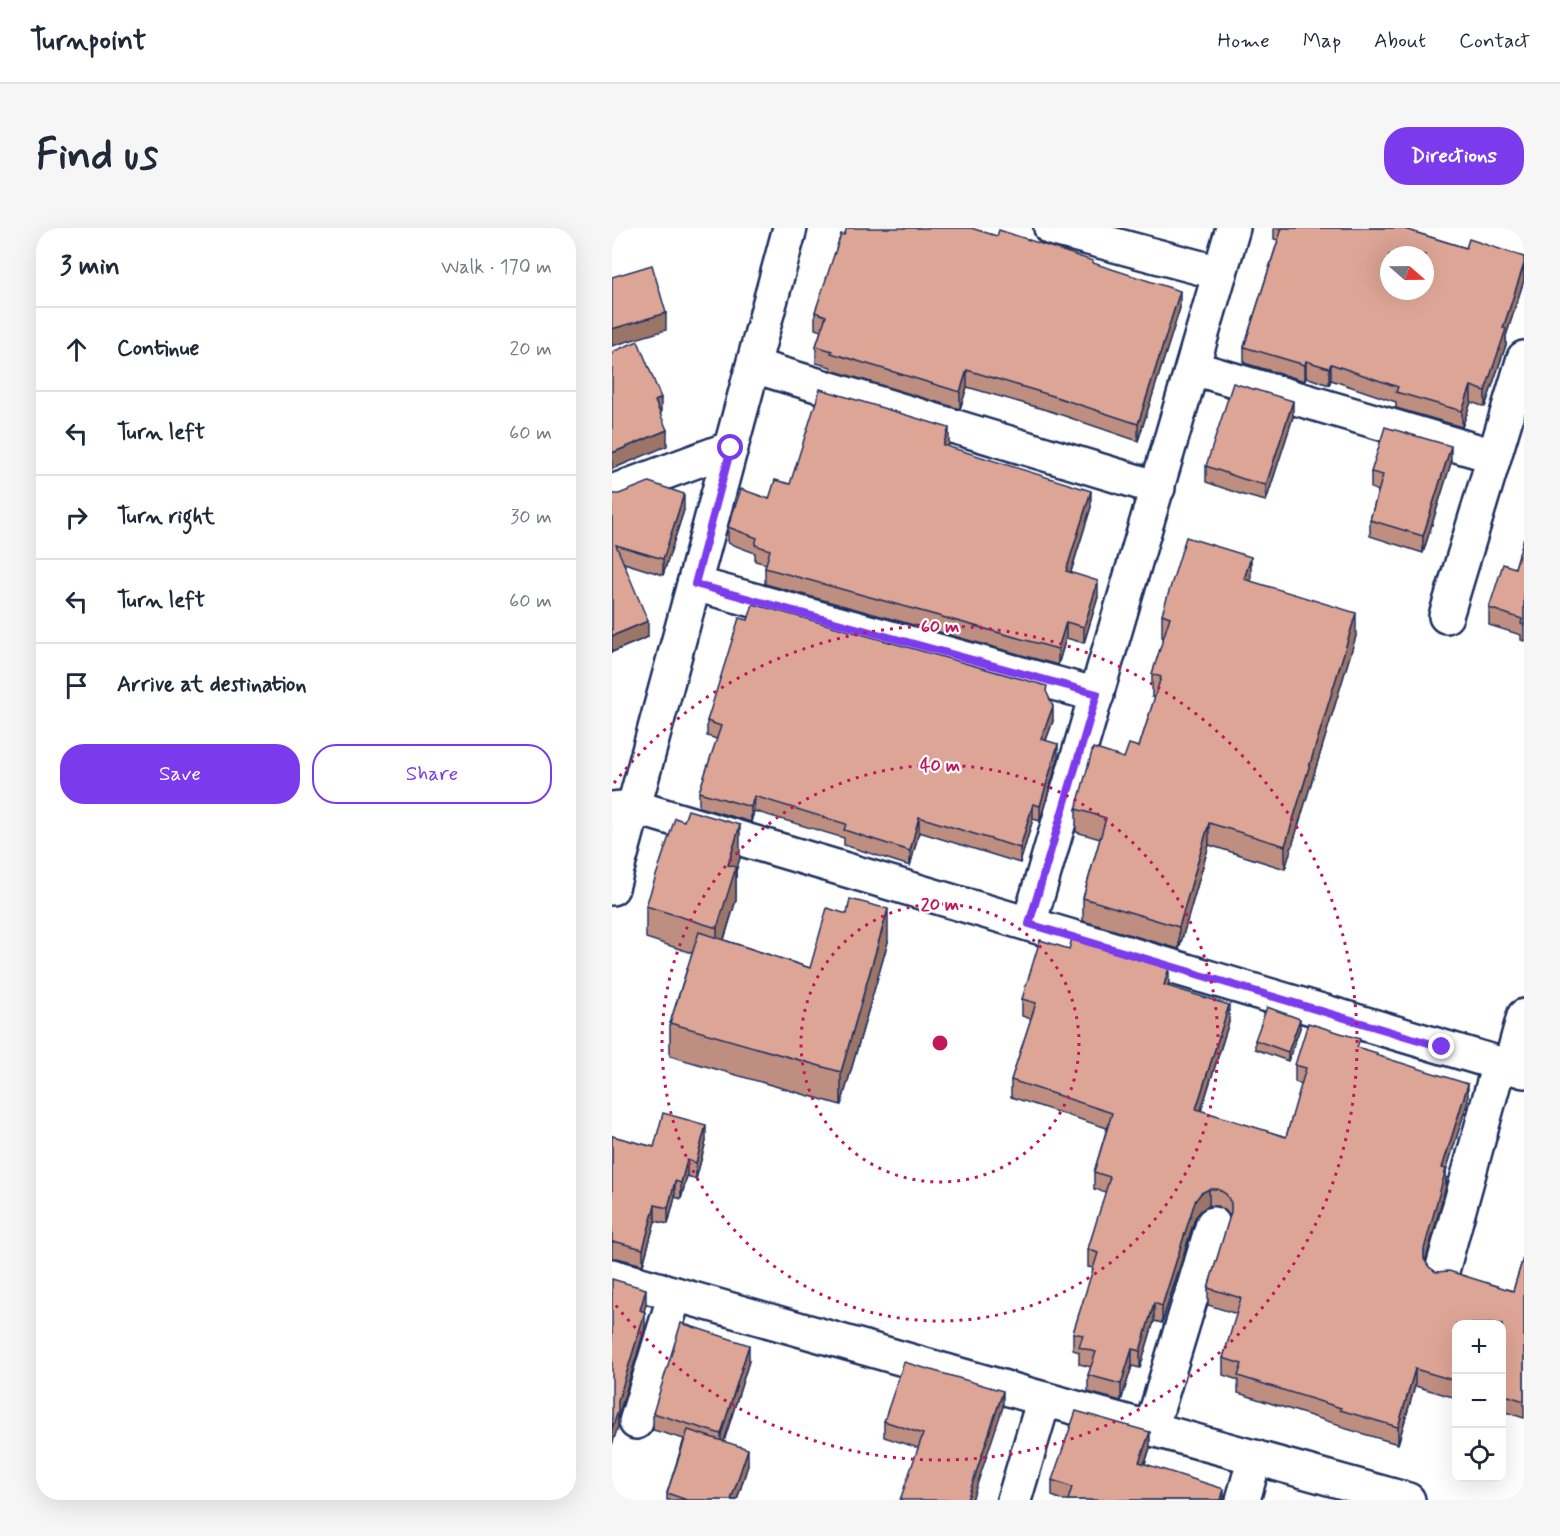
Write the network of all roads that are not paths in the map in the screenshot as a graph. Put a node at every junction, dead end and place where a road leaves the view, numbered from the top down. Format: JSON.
{"nodes":[{"id":1,"x":790,"y":228,"type":"edge"},
{"id":2,"x":1051,"y":228,"type":"edge"},
{"id":3,"x":1233,"y":228,"type":"edge"},
{"id":4,"x":1220,"y":273,"type":"junction"},
{"id":5,"x":1524,"y":357,"type":"edge"},
{"id":6,"x":754,"y":366,"type":"junction"},
{"id":7,"x":1193,"y":368,"type":"junction"},
{"id":8,"x":731,"y":448,"type":"junction"},
{"id":9,"x":1494,"y":456,"type":"junction"},
{"id":10,"x":1158,"y":488,"type":"junction"},
{"id":11,"x":612,"y":492,"type":"edge"},
{"id":12,"x":695,"y":584,"type":"junction"},
{"id":13,"x":1446,"y":616,"type":"dead end"},
{"id":14,"x":1097,"y":694,"type":"junction"},
{"id":15,"x":623,"y":808,"type":"edge"},
{"id":16,"x":612,"y":888,"type":"edge"},
{"id":17,"x":1029,"y":924,"type":"junction"},
{"id":18,"x":1524,"y":1016,"type":"edge"},
{"id":19,"x":1511,"y":1068,"type":"edge"},
{"id":20,"x":1213,"y":1224,"type":"dead end"},
{"id":21,"x":1442,"y":1271,"type":"edge"},
{"id":22,"x":612,"y":1276,"type":"edge"},
{"id":23,"x":675,"y":1294,"type":"junction"},
{"id":24,"x":1044,"y":1399,"type":"junction"},
{"id":25,"x":636,"y":1422,"type":"dead end"},
{"id":26,"x":1151,"y":1429,"type":"junction"},
{"id":27,"x":1256,"y":1457,"type":"junction"},
{"id":28,"x":1014,"y":1500,"type":"edge"},
{"id":29,"x":1243,"y":1500,"type":"edge"},
{"id":30,"x":1408,"y":1500,"type":"edge"}],
"edges":[{"from":1,"to":6,"type":"street"},
{"from":2,"to":4,"type":"street"},
{"from":3,"to":4,"type":"street"},
{"from":4,"to":7,"type":"street"},
{"from":5,"to":9,"type":"street"},
{"from":6,"to":8,"type":"street"},
{"from":6,"to":10,"type":"street"},
{"from":7,"to":9,"type":"street"},
{"from":7,"to":10,"type":"street"},
{"from":8,"to":11,"type":"street"},
{"from":8,"to":12,"type":"street"},
{"from":9,"to":13,"type":"street"},
{"from":10,"to":14,"type":"street"},
{"from":12,"to":14,"type":"street"},
{"from":12,"to":15,"type":"street"},
{"from":14,"to":17,"type":"street"},
{"from":15,"to":16,"type":"street"},
{"from":15,"to":17,"type":"street"},
{"from":17,"to":19,"type":"street"},
{"from":18,"to":19,"type":"street"},
{"from":19,"to":21,"type":"street"},
{"from":20,"to":26,"type":"street"},
{"from":22,"to":23,"type":"street"},
{"from":23,"to":24,"type":"street"},
{"from":23,"to":25,"type":"street"},
{"from":24,"to":26,"type":"street"},
{"from":24,"to":28,"type":"street"},
{"from":26,"to":27,"type":"street"},
{"from":27,"to":29,"type":"street"},
{"from":27,"to":30,"type":"street"}]}
